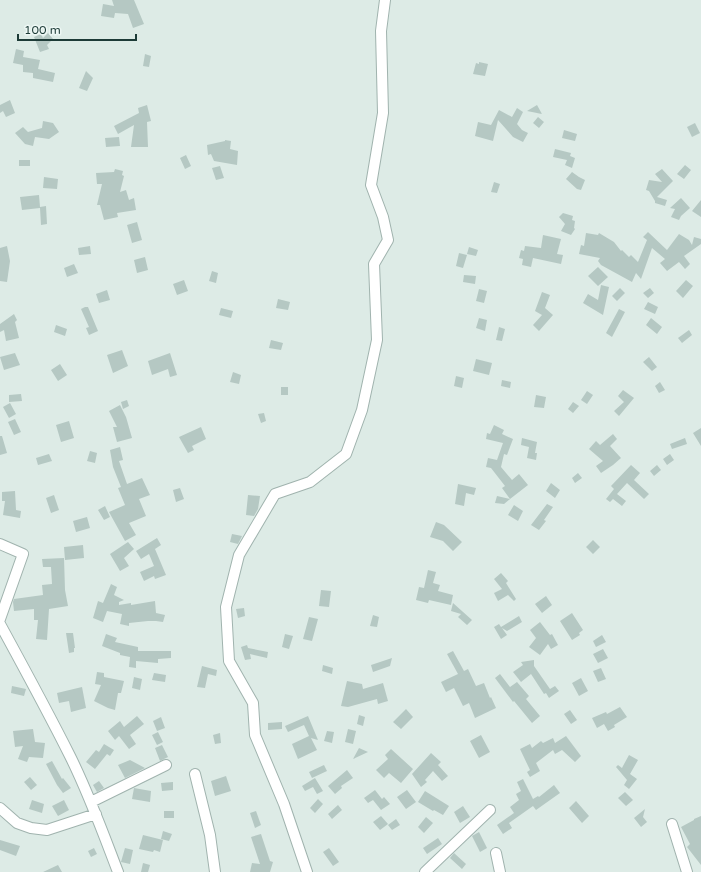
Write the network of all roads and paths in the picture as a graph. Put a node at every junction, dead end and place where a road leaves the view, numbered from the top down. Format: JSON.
{"nodes":[{"id":1,"x":385,"y":0,"type":"edge"},
{"id":2,"x":0,"y":544,"type":"edge"},
{"id":3,"x":0,"y":619,"type":"edge"},
{"id":4,"x":0,"y":624,"type":"edge"},
{"id":5,"x":166,"y":765,"type":"dead end"},
{"id":6,"x":195,"y":774,"type":"dead end"},
{"id":7,"x":91,"y":802,"type":"junction"},
{"id":8,"x":0,"y":808,"type":"edge"},
{"id":9,"x":490,"y":810,"type":"dead end"},
{"id":10,"x":96,"y":814,"type":"junction"},
{"id":11,"x":672,"y":824,"type":"dead end"},
{"id":12,"x":496,"y":853,"type":"dead end"},
{"id":13,"x":118,"y":872,"type":"edge"},
{"id":14,"x":215,"y":872,"type":"edge"},
{"id":15,"x":307,"y":872,"type":"edge"},
{"id":16,"x":425,"y":872,"type":"edge"},
{"id":17,"x":500,"y":872,"type":"edge"},
{"id":18,"x":687,"y":872,"type":"edge"}],
"edges":[{"from":1,"to":15,"type":"street"},
{"from":2,"to":3,"type":"street"},
{"from":4,"to":7,"type":"street"},
{"from":5,"to":7,"type":"street"},
{"from":6,"to":14,"type":"street"},
{"from":7,"to":10,"type":"street"},
{"from":8,"to":10,"type":"street"},
{"from":9,"to":16,"type":"street"},
{"from":10,"to":13,"type":"street"},
{"from":11,"to":18,"type":"street"},
{"from":12,"to":17,"type":"street"}]}
